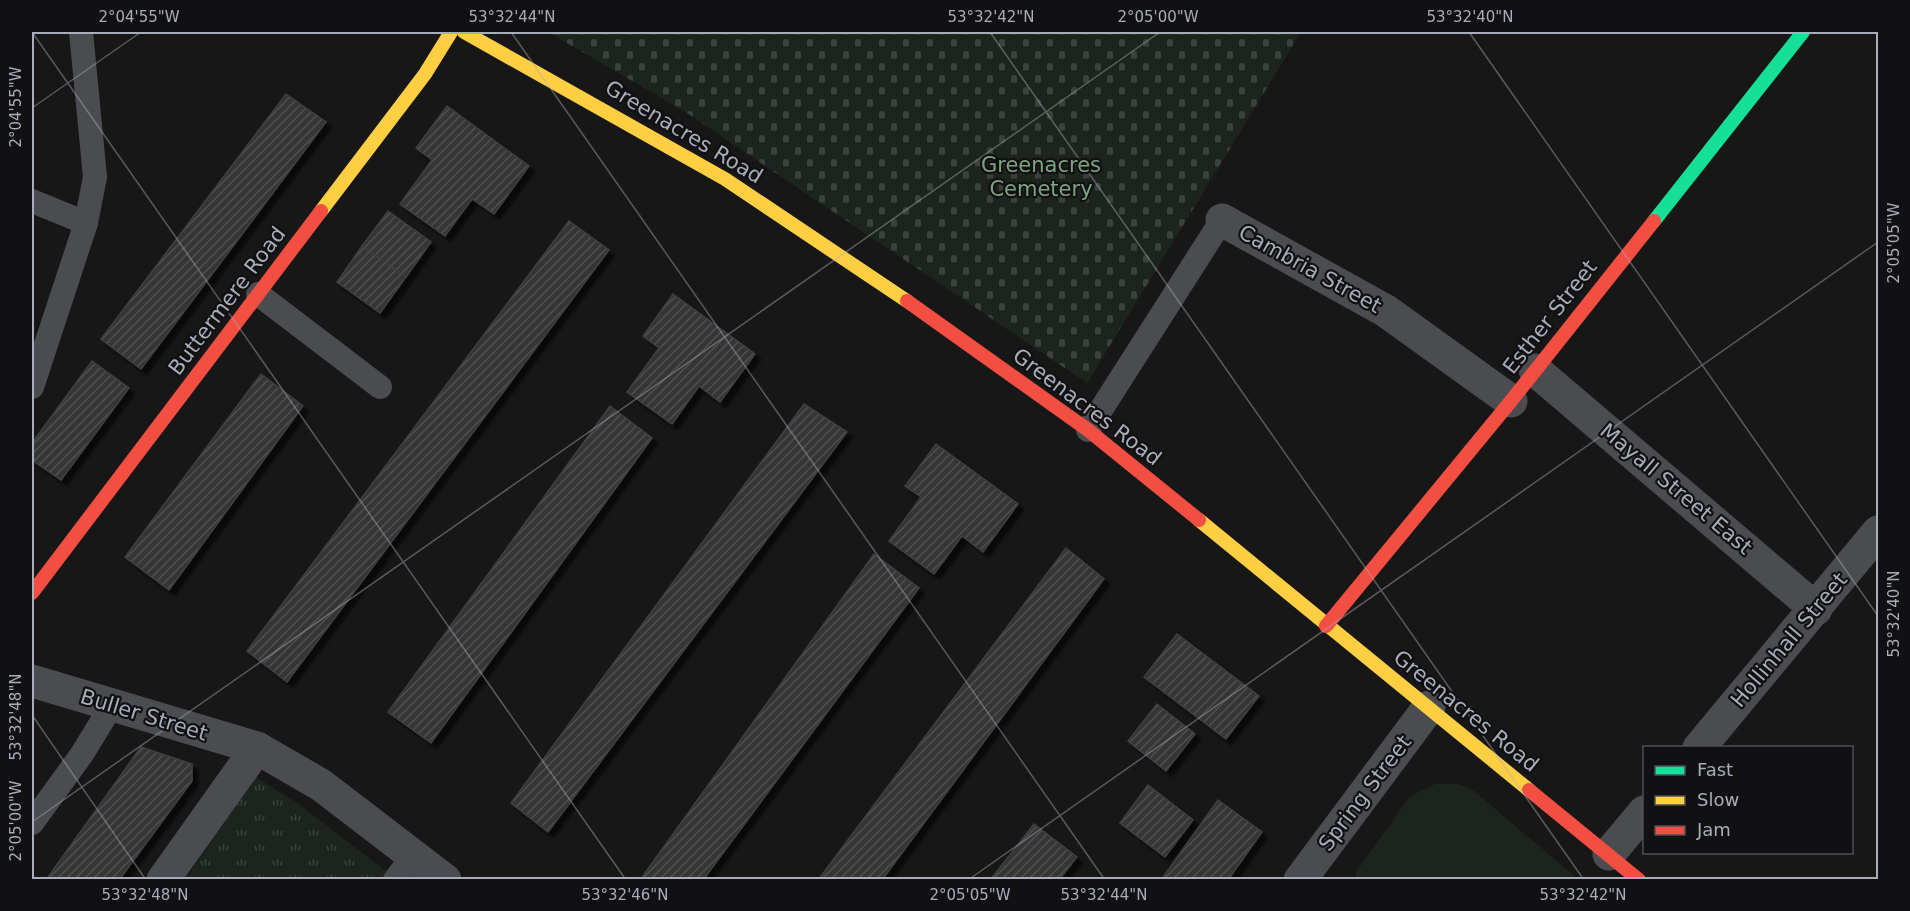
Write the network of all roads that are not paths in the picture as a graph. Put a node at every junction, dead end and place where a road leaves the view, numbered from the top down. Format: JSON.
{"nodes":[{"id":1,"x":81,"y":32,"type":"edge"},
{"id":2,"x":451,"y":32,"type":"edge"},
{"id":3,"x":464,"y":32,"type":"edge"},
{"id":4,"x":1803,"y":32,"type":"edge"},
{"id":5,"x":32,"y":201,"type":"edge"},
{"id":6,"x":1222,"y":220,"type":"joint"},
{"id":7,"x":86,"y":223,"type":"junction"},
{"id":8,"x":258,"y":294,"type":"junction"},
{"id":9,"x":1535,"y":370,"type":"junction"},
{"id":10,"x":32,"y":387,"type":"edge"},
{"id":11,"x":380,"y":387,"type":"dead end"},
{"id":12,"x":1511,"y":401,"type":"junction"},
{"id":13,"x":1088,"y":430,"type":"junction"},
{"id":14,"x":1878,"y":532,"type":"edge"},
{"id":15,"x":32,"y":593,"type":"edge"},
{"id":16,"x":1816,"y":609,"type":"junction"},
{"id":17,"x":1326,"y":626,"type":"junction"},
{"id":18,"x":32,"y":681,"type":"edge"},
{"id":19,"x":112,"y":705,"type":"junction"},
{"id":20,"x":1429,"y":707,"type":"junction"},
{"id":21,"x":1700,"y":746,"type":"edge"},
{"id":22,"x":257,"y":748,"type":"junction"},
{"id":23,"x":1643,"y":813,"type":"edge"},
{"id":24,"x":32,"y":823,"type":"edge"},
{"id":25,"x":1609,"y":854,"type":"junction"},
{"id":26,"x":404,"y":868,"type":"edge"},
{"id":27,"x":163,"y":879,"type":"edge"},
{"id":28,"x":445,"y":879,"type":"edge"},
{"id":29,"x":1300,"y":879,"type":"edge"},
{"id":30,"x":1639,"y":879,"type":"edge"}],
"edges":[{"from":1,"to":7,"type":"lane"},
{"from":2,"to":8,"type":"street","name":"Buttermere Road"},
{"from":3,"to":13,"type":"street","name":"Greenacres Road"},
{"from":4,"to":9,"type":"street","name":"Esther Street"},
{"from":5,"to":7,"type":"lane"},
{"from":6,"to":12,"type":"street","name":"Cambria Street"},
{"from":6,"to":13,"type":"lane","name":"Cambria Street"},
{"from":7,"to":10,"type":"lane"},
{"from":8,"to":11,"type":"lane"},
{"from":8,"to":15,"type":"street","name":"Buttermere Road"},
{"from":9,"to":12,"type":"street","name":"Esther Street"},
{"from":9,"to":16,"type":"street","name":"Mayall Street East"},
{"from":12,"to":17,"type":"street","name":"Esther Street"},
{"from":13,"to":17,"type":"street","name":"Greenacres Road"},
{"from":14,"to":16,"type":"street","name":"Hollinhall Street"},
{"from":16,"to":21,"type":"street","name":"Hollinhall Street"},
{"from":17,"to":20,"type":"street","name":"Greenacres Road"},
{"from":18,"to":19,"type":"street","name":"Buller Street"},
{"from":19,"to":22,"type":"street","name":"Buller Street"},
{"from":19,"to":24,"type":"lane"},
{"from":20,"to":25,"type":"street","name":"Greenacres Road"},
{"from":20,"to":29,"type":"street","name":"Spring Street"},
{"from":22,"to":26,"type":"street","name":"Buller Street"},
{"from":22,"to":27,"type":"street"},
{"from":23,"to":25,"type":"street"},
{"from":25,"to":30,"type":"street","name":"Greenacres Road"},
{"from":26,"to":28,"type":"street","name":"Buller Street"}]}
